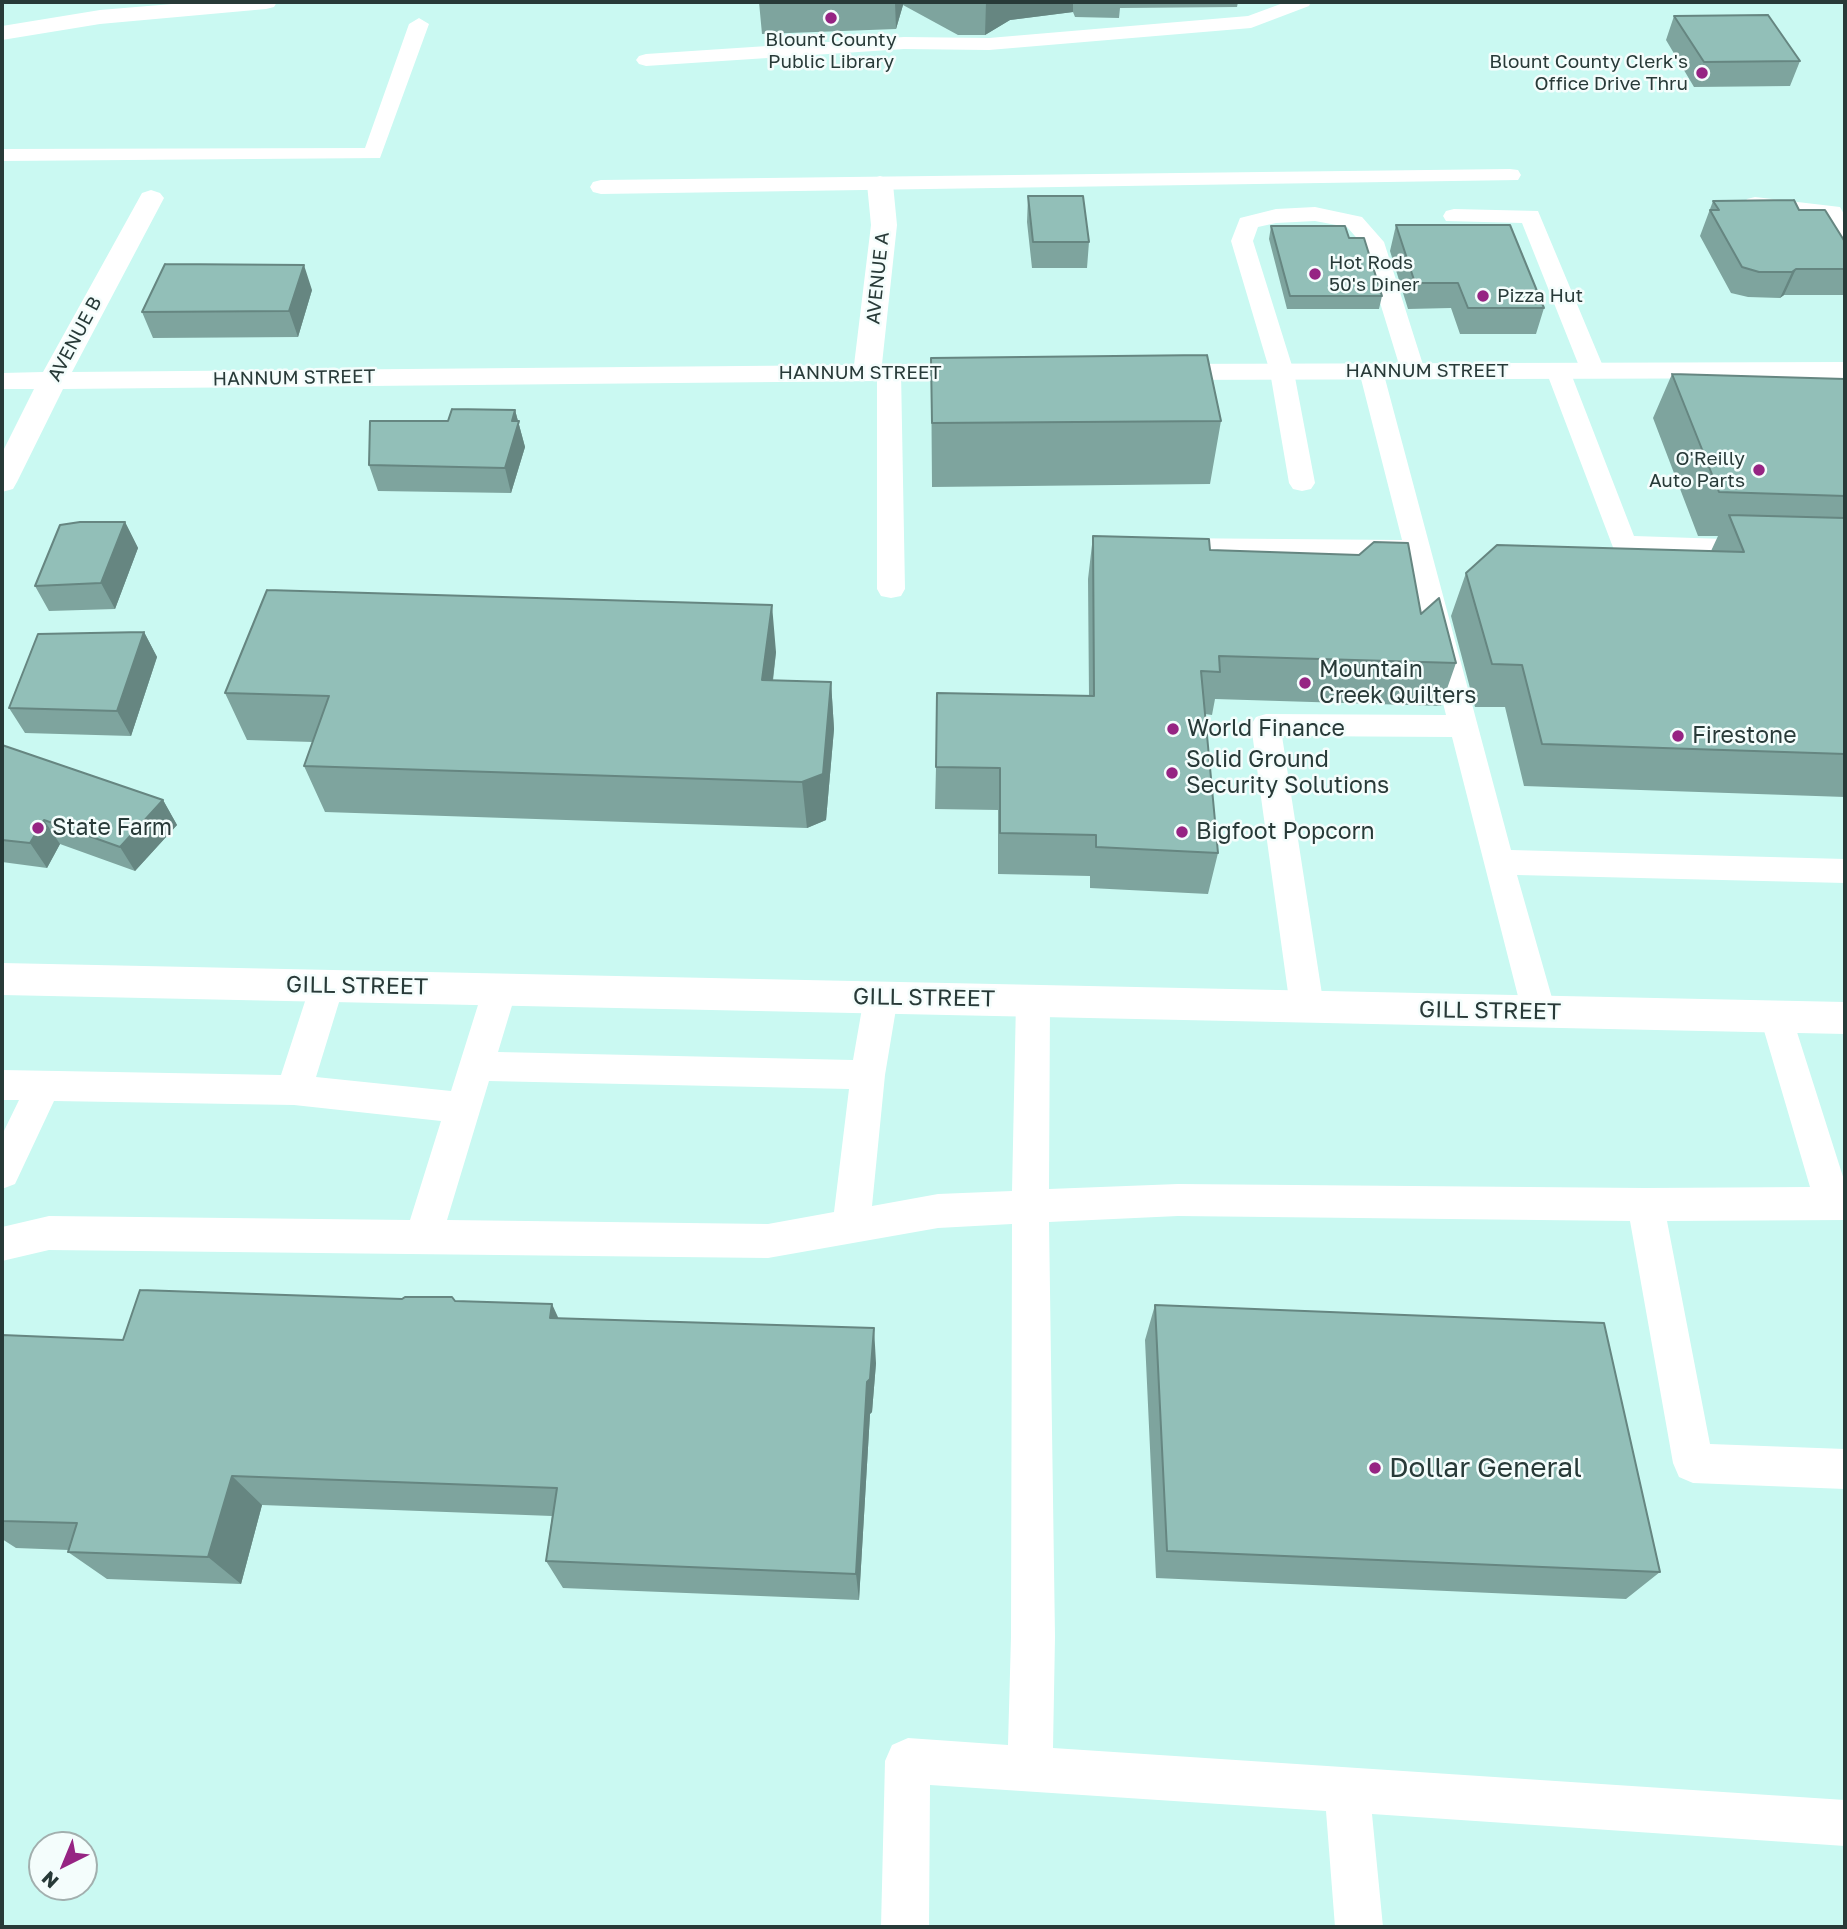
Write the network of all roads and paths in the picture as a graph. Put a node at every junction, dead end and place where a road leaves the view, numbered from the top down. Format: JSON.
{"nodes":[{"id":1,"x":266,"y":2,"type":"edge"},
{"id":2,"x":1297,"y":3,"type":"edge"},
{"id":3,"x":419,"y":24,"type":"dead end"},
{"id":4,"x":2,"y":33,"type":"edge"},
{"id":5,"x":646,"y":60,"type":"dead end"},
{"id":6,"x":2,"y":155,"type":"edge"},
{"id":7,"x":1510,"y":175,"type":"dead end"},
{"id":8,"x":880,"y":184,"type":"junction"},
{"id":9,"x":601,"y":187,"type":"dead end"},
{"id":10,"x":151,"y":198,"type":"dead end"},
{"id":11,"x":1746,"y":204,"type":"edge"},
{"id":12,"x":1454,"y":216,"type":"dead end"},
{"id":13,"x":1845,"y":236,"type":"edge"},
{"id":14,"x":1845,"y":370,"type":"edge"},
{"id":15,"x":1371,"y":371,"type":"junction"},
{"id":16,"x":1413,"y":371,"type":"junction"},
{"id":17,"x":1558,"y":371,"type":"junction"},
{"id":18,"x":1593,"y":371,"type":"junction"},
{"id":19,"x":878,"y":372,"type":"junction"},
{"id":20,"x":1011,"y":372,"type":"edge"},
{"id":21,"x":1133,"y":372,"type":"edge"},
{"id":22,"x":1282,"y":372,"type":"junction"},
{"id":23,"x":53,"y":380,"type":"junction"},
{"id":24,"x":2,"y":381,"type":"edge"},
{"id":25,"x":2,"y":482,"type":"edge"},
{"id":26,"x":1302,"y":483,"type":"dead end"},
{"id":27,"x":1139,"y":547,"type":"edge"},
{"id":28,"x":1417,"y":549,"type":"junction"},
{"id":29,"x":1845,"y":552,"type":"edge"},
{"id":30,"x":891,"y":589,"type":"dead end"},
{"id":31,"x":1464,"y":726,"type":"junction"},
{"id":32,"x":1498,"y":862,"type":"junction"},
{"id":33,"x":1845,"y":871,"type":"edge"},
{"id":34,"x":2,"y":979,"type":"edge"},
{"id":35,"x":327,"y":986,"type":"junction"},
{"id":36,"x":500,"y":989,"type":"junction"},
{"id":37,"x":881,"y":997,"type":"junction"},
{"id":38,"x":1033,"y":1001,"type":"junction"},
{"id":39,"x":1307,"y":1007,"type":"junction"},
{"id":40,"x":1539,"y":1012,"type":"junction"},
{"id":41,"x":1777,"y":1017,"type":"junction"},
{"id":42,"x":1845,"y":1018,"type":"edge"},
{"id":43,"x":476,"y":1066,"type":"junction"},
{"id":44,"x":868,"y":1075,"type":"junction"},
{"id":45,"x":2,"y":1085,"type":"edge"},
{"id":46,"x":43,"y":1086,"type":"junction"},
{"id":47,"x":294,"y":1090,"type":"junction"},
{"id":48,"x":463,"y":1108,"type":"junction"},
{"id":49,"x":2,"y":1173,"type":"edge"},
{"id":50,"x":1839,"y":1204,"type":"edge"},
{"id":51,"x":1645,"y":1205,"type":"junction"},
{"id":52,"x":1030,"y":1206,"type":"junction"},
{"id":53,"x":851,"y":1227,"type":"junction"},
{"id":54,"x":423,"y":1238,"type":"junction"},
{"id":55,"x":2,"y":1244,"type":"edge"},
{"id":56,"x":1845,"y":1469,"type":"edge"},
{"id":57,"x":1030,"y":1770,"type":"junction"},
{"id":58,"x":1348,"y":1791,"type":"junction"},
{"id":59,"x":1845,"y":1823,"type":"edge"},
{"id":60,"x":905,"y":1927,"type":"edge"},
{"id":61,"x":1359,"y":1927,"type":"edge"}],
"edges":[{"from":1,"to":4,"type":"street"},
{"from":2,"to":5,"type":"lane"},
{"from":3,"to":6,"type":"lane"},
{"from":7,"to":8,"type":"lane"},
{"from":8,"to":9,"type":"lane"},
{"from":8,"to":19,"type":"street","name":"AVENUE A"},
{"from":10,"to":23,"type":"street","name":"AVENUE B"},
{"from":11,"to":13,"type":"lane"},
{"from":12,"to":18,"type":"lane"},
{"from":14,"to":18,"type":"street","name":"HANNUM STREET"},
{"from":15,"to":16,"type":"street","name":"HANNUM STREET"},
{"from":15,"to":22,"type":"street","name":"HANNUM STREET"},
{"from":15,"to":28,"type":"lane"},
{"from":16,"to":17,"type":"street","name":"HANNUM STREET"},
{"from":16,"to":22,"type":"lane"},
{"from":17,"to":18,"type":"street","name":"HANNUM STREET"},
{"from":17,"to":29,"type":"lane"},
{"from":19,"to":20,"type":"street","name":"HANNUM STREET"},
{"from":19,"to":23,"type":"street","name":"HANNUM STREET"},
{"from":19,"to":30,"type":"lane"},
{"from":21,"to":22,"type":"street","name":"HANNUM STREET"},
{"from":22,"to":26,"type":"lane"},
{"from":23,"to":24,"type":"street","name":"HANNUM STREET"},
{"from":23,"to":25,"type":"street","name":"AVENUE B"},
{"from":27,"to":28,"type":"lane"},
{"from":28,"to":31,"type":"lane"},
{"from":31,"to":32,"type":"lane"},
{"from":31,"to":39,"type":"lane"},
{"from":32,"to":33,"type":"lane"},
{"from":32,"to":40,"type":"lane"},
{"from":34,"to":35,"type":"street","name":"GILL STREET"},
{"from":35,"to":36,"type":"street","name":"GILL STREET"},
{"from":35,"to":47,"type":"lane"},
{"from":36,"to":37,"type":"street","name":"GILL STREET"},
{"from":36,"to":43,"type":"lane"},
{"from":37,"to":38,"type":"street","name":"GILL STREET"},
{"from":37,"to":44,"type":"lane"},
{"from":38,"to":39,"type":"street","name":"GILL STREET"},
{"from":38,"to":52,"type":"lane"},
{"from":39,"to":40,"type":"street","name":"GILL STREET"},
{"from":40,"to":41,"type":"street","name":"GILL STREET"},
{"from":41,"to":42,"type":"street","name":"GILL STREET"},
{"from":41,"to":50,"type":"lane"},
{"from":43,"to":44,"type":"lane"},
{"from":43,"to":48,"type":"lane"},
{"from":44,"to":53,"type":"lane"},
{"from":45,"to":46,"type":"lane"},
{"from":46,"to":47,"type":"lane"},
{"from":46,"to":49,"type":"lane"},
{"from":47,"to":48,"type":"lane"},
{"from":48,"to":54,"type":"lane"},
{"from":50,"to":51,"type":"lane"},
{"from":51,"to":52,"type":"lane"},
{"from":51,"to":56,"type":"lane"},
{"from":52,"to":53,"type":"lane"},
{"from":52,"to":57,"type":"lane"},
{"from":53,"to":54,"type":"lane"},
{"from":54,"to":55,"type":"lane"},
{"from":57,"to":58,"type":"lane"},
{"from":57,"to":60,"type":"lane"},
{"from":58,"to":59,"type":"lane"},
{"from":58,"to":61,"type":"lane"}]}
